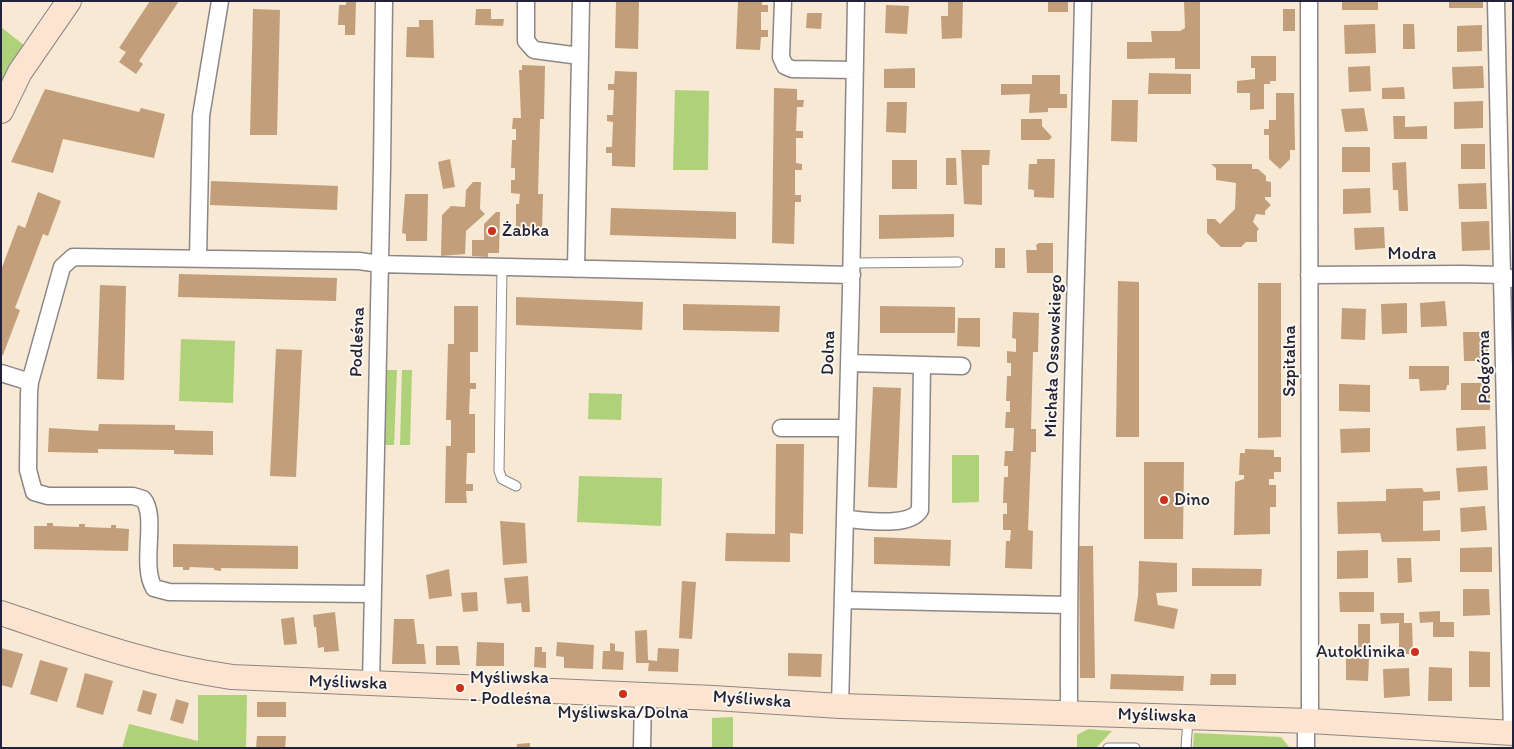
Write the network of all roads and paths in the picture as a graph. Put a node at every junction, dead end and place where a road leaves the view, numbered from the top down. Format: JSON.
{"nodes":[{"id":1,"x":69,"y":1,"type":"edge"},
{"id":2,"x":220,"y":1,"type":"edge"},
{"id":3,"x":384,"y":1,"type":"edge"},
{"id":4,"x":526,"y":1,"type":"edge"},
{"id":5,"x":581,"y":1,"type":"edge"},
{"id":6,"x":783,"y":1,"type":"edge"},
{"id":7,"x":856,"y":1,"type":"edge"},
{"id":8,"x":1083,"y":1,"type":"edge"},
{"id":9,"x":1309,"y":1,"type":"edge"},
{"id":10,"x":1496,"y":1,"type":"edge"},
{"id":11,"x":580,"y":56,"type":"junction"},
{"id":12,"x":856,"y":70,"type":"junction"},
{"id":13,"x":1,"y":111,"type":"edge"},
{"id":14,"x":198,"y":258,"type":"junction"},
{"id":15,"x":958,"y":262,"type":"dead end"},
{"id":16,"x":379,"y":264,"type":"junction"},
{"id":17,"x":502,"y":267,"type":"junction"},
{"id":18,"x":576,"y":269,"type":"junction"},
{"id":19,"x":852,"y":269,"type":"junction"},
{"id":20,"x":1309,"y":274,"type":"junction"},
{"id":21,"x":1508,"y":278,"type":"edge"},
{"id":22,"x":848,"y":363,"type":"junction"},
{"id":23,"x":922,"y":365,"type":"junction"},
{"id":24,"x":962,"y":366,"type":"dead end"},
{"id":25,"x":1,"y":373,"type":"edge"},
{"id":26,"x":30,"y":382,"type":"junction"},
{"id":27,"x":781,"y":428,"type":"dead end"},
{"id":28,"x":847,"y":428,"type":"junction"},
{"id":29,"x":516,"y":486,"type":"dead end"},
{"id":30,"x":846,"y":519,"type":"junction"},
{"id":31,"x":372,"y":594,"type":"junction"},
{"id":32,"x":842,"y":600,"type":"junction"},
{"id":33,"x":1069,"y":604,"type":"junction"},
{"id":34,"x":1,"y":613,"type":"edge"},
{"id":35,"x":371,"y":684,"type":"junction"},
{"id":36,"x":643,"y":695,"type":"junction"},
{"id":37,"x":840,"y":706,"type":"junction"},
{"id":38,"x":1069,"y":713,"type":"junction"},
{"id":39,"x":1188,"y":717,"type":"junction"},
{"id":40,"x":1308,"y":721,"type":"junction"},
{"id":41,"x":1512,"y":733,"type":"edge"},
{"id":42,"x":1185,"y":746,"type":"edge"},
{"id":43,"x":642,"y":748,"type":"edge"},
{"id":44,"x":1108,"y":748,"type":"edge"},
{"id":45,"x":1135,"y":748,"type":"edge"},
{"id":46,"x":1306,"y":748,"type":"edge"}],
"edges":[{"from":1,"to":13,"type":"street"},
{"from":2,"to":14,"type":"street"},
{"from":3,"to":16,"type":"street","name":"Podleśna"},
{"from":4,"to":11,"type":"street"},
{"from":5,"to":11,"type":"street"},
{"from":6,"to":12,"type":"street"},
{"from":7,"to":12,"type":"street","name":"Dolna"},
{"from":8,"to":33,"type":"street","name":"Michała Ossowskiego"},
{"from":9,"to":20,"type":"street","name":"Szpitalna"},
{"from":10,"to":21,"type":"street","name":"Podgórna"},
{"from":11,"to":18,"type":"street"},
{"from":12,"to":19,"type":"street","name":"Dolna"},
{"from":14,"to":16,"type":"street"},
{"from":14,"to":26,"type":"street"},
{"from":15,"to":19,"type":"lane"},
{"from":16,"to":17,"type":"street"},
{"from":16,"to":31,"type":"street","name":"Podleśna"},
{"from":17,"to":18,"type":"street"},
{"from":17,"to":29,"type":"lane"},
{"from":18,"to":19,"type":"street"},
{"from":19,"to":22,"type":"street","name":"Dolna"},
{"from":20,"to":21,"type":"street","name":"Modra"},
{"from":20,"to":40,"type":"street","name":"Szpitalna"},
{"from":21,"to":41,"type":"street","name":"Podgórna"},
{"from":22,"to":23,"type":"street"},
{"from":22,"to":28,"type":"street","name":"Dolna"},
{"from":23,"to":24,"type":"street"},
{"from":23,"to":30,"type":"street"},
{"from":25,"to":26,"type":"street"},
{"from":26,"to":31,"type":"street"},
{"from":27,"to":28,"type":"street"},
{"from":28,"to":30,"type":"street","name":"Dolna"},
{"from":30,"to":32,"type":"street","name":"Dolna"},
{"from":31,"to":35,"type":"street","name":"Podleśna"},
{"from":32,"to":33,"type":"street"},
{"from":32,"to":37,"type":"street","name":"Dolna"},
{"from":33,"to":38,"type":"street","name":"Michała Ossowskiego"},
{"from":34,"to":35,"type":"street","name":"Myśliwska"},
{"from":35,"to":36,"type":"street","name":"Myśliwska"},
{"from":36,"to":37,"type":"street","name":"Myśliwska"},
{"from":36,"to":43,"type":"street"},
{"from":37,"to":38,"type":"street","name":"Myśliwska"},
{"from":38,"to":39,"type":"street","name":"Myśliwska"},
{"from":39,"to":40,"type":"street","name":"Myśliwska"},
{"from":39,"to":42,"type":"lane"},
{"from":40,"to":41,"type":"street","name":"Myśliwska"},
{"from":40,"to":46,"type":"street","name":"Szpitalna"},
{"from":44,"to":45,"type":"lane"}]}
